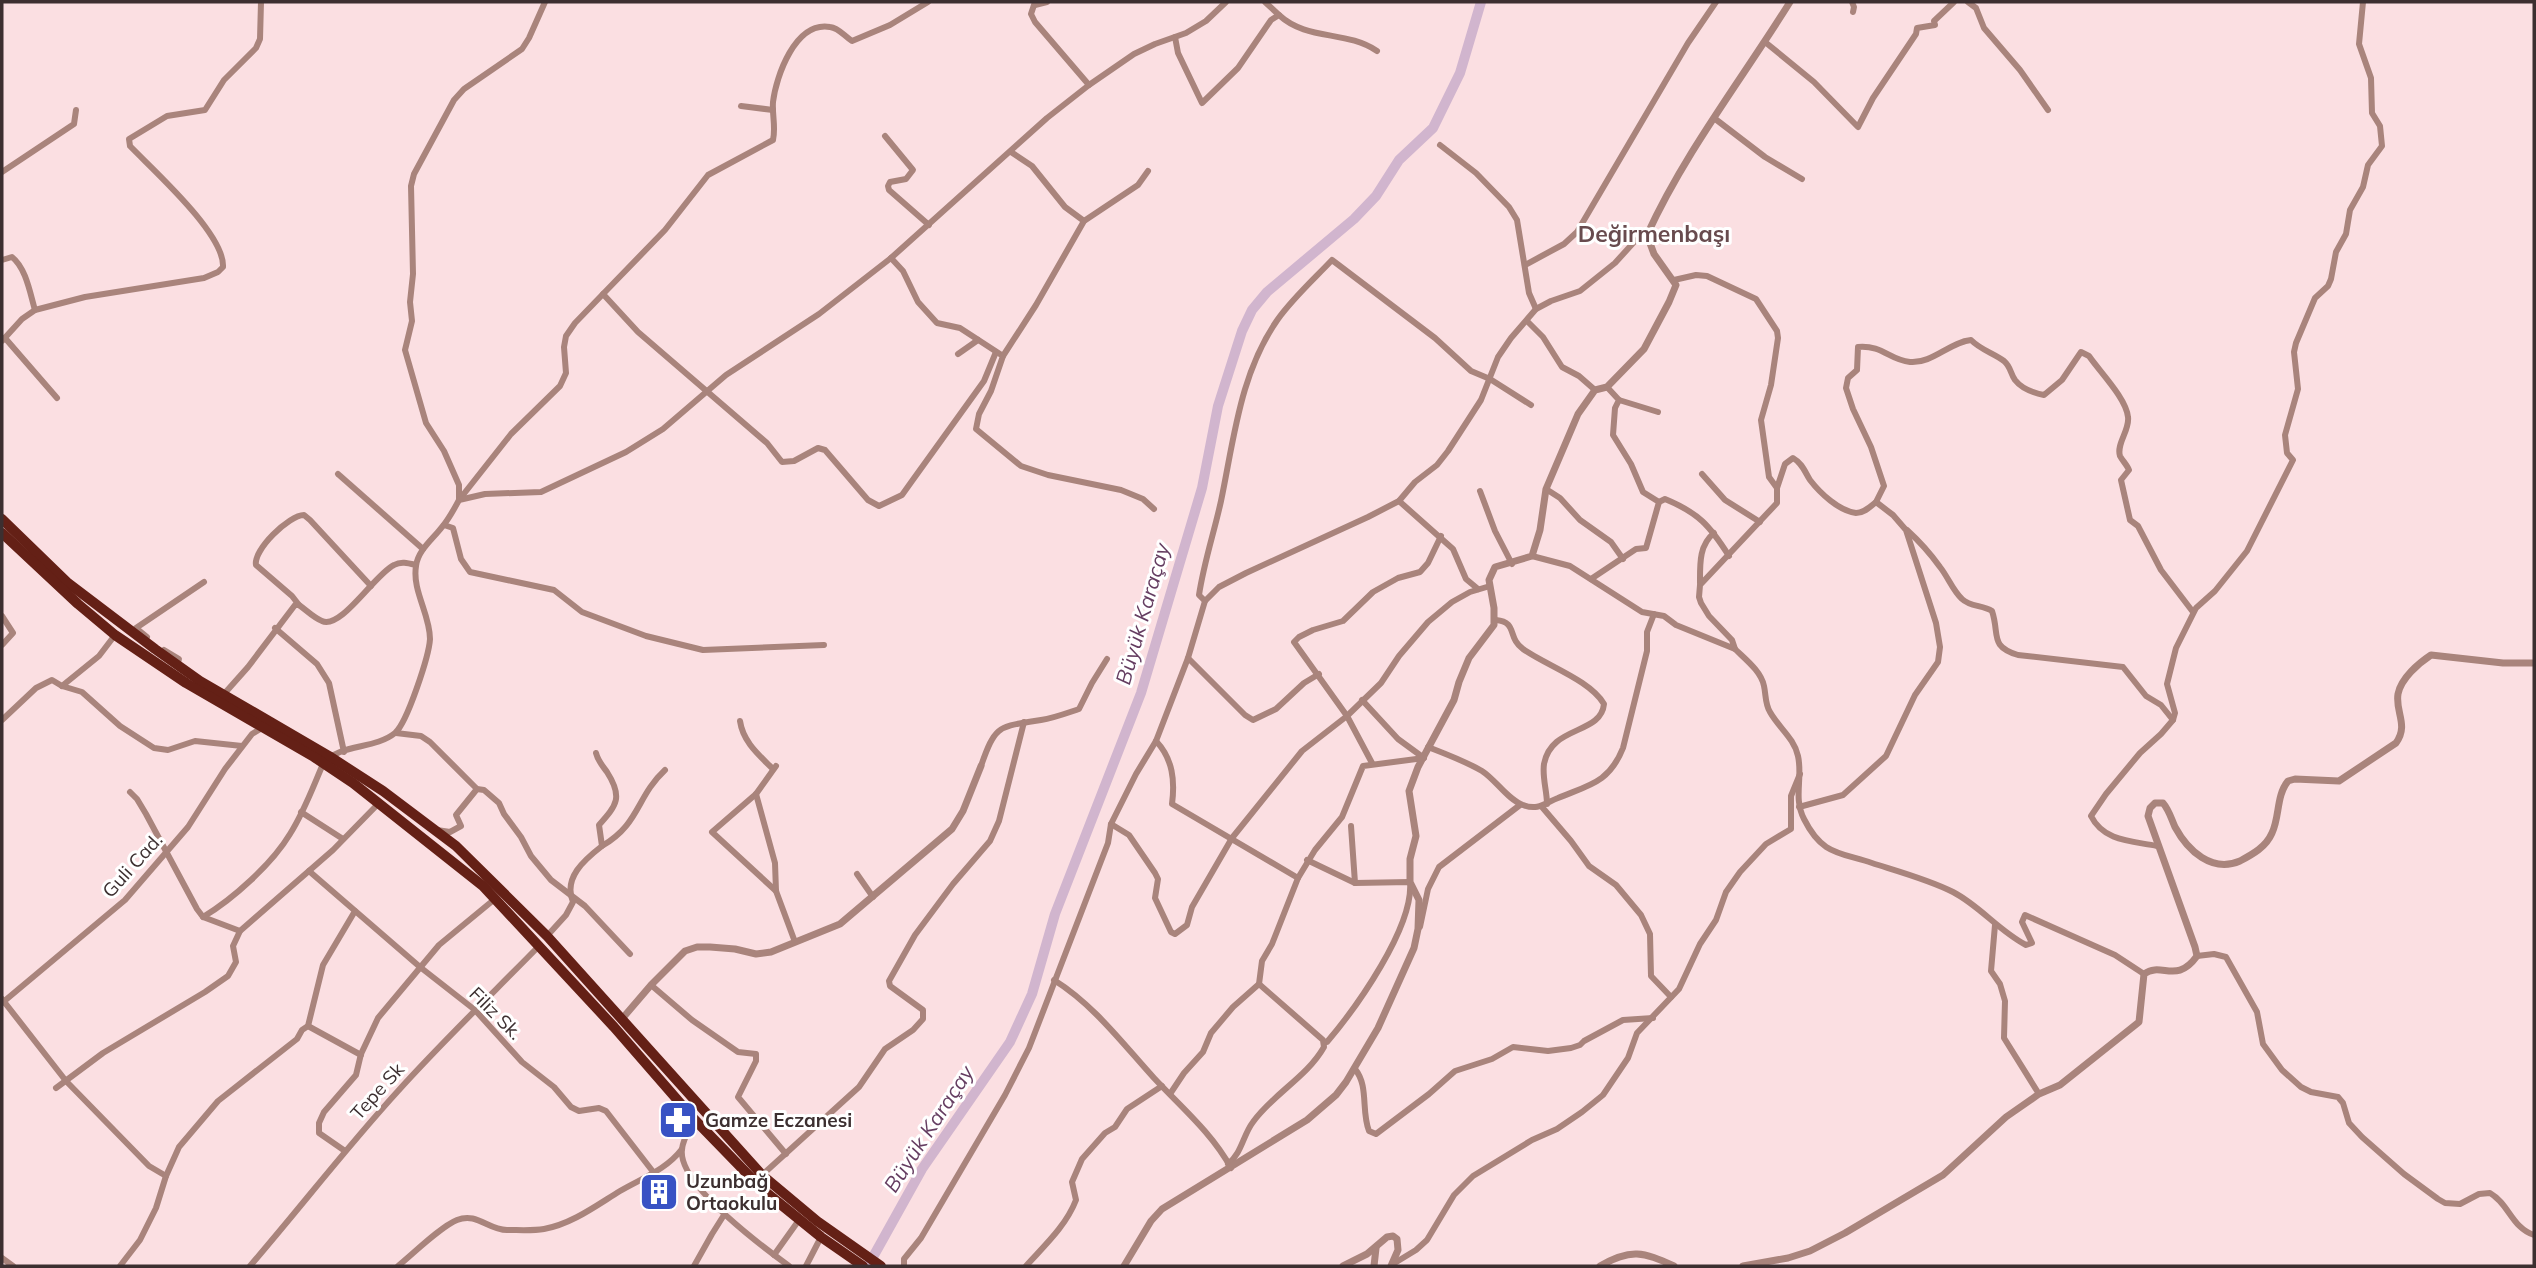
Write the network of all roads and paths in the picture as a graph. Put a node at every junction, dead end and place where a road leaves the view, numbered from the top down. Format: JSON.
{"nodes":[{"id":1,"x":261,"y":2,"type":"edge"},
{"id":2,"x":545,"y":2,"type":"edge"},
{"id":3,"x":928,"y":2,"type":"edge"},
{"id":4,"x":1048,"y":2,"type":"edge"},
{"id":5,"x":1226,"y":2,"type":"edge"},
{"id":6,"x":1265,"y":2,"type":"edge"},
{"id":7,"x":1716,"y":2,"type":"edge"},
{"id":8,"x":1790,"y":2,"type":"edge"},
{"id":9,"x":1852,"y":2,"type":"edge"},
{"id":10,"x":1954,"y":2,"type":"edge"},
{"id":11,"x":1968,"y":2,"type":"edge"},
{"id":12,"x":2363,"y":2,"type":"edge"},
{"id":13,"x":1035,"y":3,"type":"edge"},
{"id":14,"x":1978,"y":5,"type":"edge"},
{"id":15,"x":1853,"y":12,"type":"dead end"},
{"id":16,"x":1279,"y":15,"type":"junction"},
{"id":17,"x":1175,"y":37,"type":"junction"},
{"id":18,"x":1765,"y":42,"type":"junction"},
{"id":19,"x":1377,"y":51,"type":"dead end"},
{"id":20,"x":1089,"y":85,"type":"junction"},
{"id":21,"x":741,"y":106,"type":"dead end"},
{"id":22,"x":76,"y":110,"type":"dead end"},
{"id":23,"x":773,"y":110,"type":"junction"},
{"id":24,"x":2048,"y":110,"type":"dead end"},
{"id":25,"x":1714,"y":118,"type":"junction"},
{"id":26,"x":885,"y":136,"type":"dead end"},
{"id":27,"x":1440,"y":145,"type":"dead end"},
{"id":28,"x":1011,"y":152,"type":"junction"},
{"id":29,"x":1148,"y":171,"type":"dead end"},
{"id":30,"x":2,"y":172,"type":"edge"},
{"id":31,"x":1802,"y":178,"type":"dead end"},
{"id":32,"x":1084,"y":221,"type":"junction"},
{"id":33,"x":929,"y":225,"type":"junction"},
{"id":34,"x":1647,"y":235,"type":"junction"},
{"id":35,"x":891,"y":258,"type":"junction"},
{"id":36,"x":2,"y":260,"type":"edge"},
{"id":37,"x":1525,"y":265,"type":"junction"},
{"id":38,"x":1674,"y":280,"type":"junction"},
{"id":39,"x":603,"y":294,"type":"junction"},
{"id":40,"x":1536,"y":309,"type":"junction"},
{"id":41,"x":35,"y":310,"type":"junction"},
{"id":42,"x":1527,"y":321,"type":"junction"},
{"id":43,"x":3,"y":340,"type":"edge"},
{"id":44,"x":978,"y":340,"type":"junction"},
{"id":45,"x":996,"y":352,"type":"junction"},
{"id":46,"x":958,"y":354,"type":"dead end"},
{"id":47,"x":1003,"y":356,"type":"junction"},
{"id":48,"x":1490,"y":379,"type":"junction"},
{"id":49,"x":1607,"y":387,"type":"junction"},
{"id":50,"x":706,"y":390,"type":"junction"},
{"id":51,"x":1595,"y":390,"type":"junction"},
{"id":52,"x":57,"y":398,"type":"dead end"},
{"id":53,"x":1619,"y":400,"type":"junction"},
{"id":54,"x":1531,"y":405,"type":"dead end"},
{"id":55,"x":1658,"y":412,"type":"dead end"},
{"id":56,"x":338,"y":474,"type":"dead end"},
{"id":57,"x":1702,"y":474,"type":"dead end"},
{"id":58,"x":1777,"y":488,"type":"junction"},
{"id":59,"x":1546,"y":489,"type":"junction"},
{"id":60,"x":1480,"y":491,"type":"dead end"},
{"id":61,"x":459,"y":499,"type":"junction"},
{"id":62,"x":1399,"y":501,"type":"junction"},
{"id":63,"x":1659,"y":502,"type":"junction"},
{"id":64,"x":1876,"y":502,"type":"junction"},
{"id":65,"x":1154,"y":509,"type":"dead end"},
{"id":66,"x":2,"y":519,"type":"edge"},
{"id":67,"x":1760,"y":522,"type":"junction"},
{"id":68,"x":444,"y":525,"type":"junction"},
{"id":69,"x":1906,"y":530,"type":"junction"},
{"id":70,"x":2,"y":533,"type":"edge"},
{"id":71,"x":1714,"y":533,"type":"junction"},
{"id":72,"x":1441,"y":536,"type":"junction"},
{"id":73,"x":423,"y":549,"type":"junction"},
{"id":74,"x":1532,"y":556,"type":"junction"},
{"id":75,"x":1729,"y":556,"type":"junction"},
{"id":76,"x":1623,"y":559,"type":"junction"},
{"id":77,"x":1512,"y":564,"type":"junction"},
{"id":78,"x":416,"y":565,"type":"junction"},
{"id":79,"x":1591,"y":579,"type":"junction"},
{"id":80,"x":204,"y":582,"type":"dead end"},
{"id":81,"x":1700,"y":584,"type":"junction"},
{"id":82,"x":371,"y":586,"type":"junction"},
{"id":83,"x":1490,"y":586,"type":"junction"},
{"id":84,"x":1478,"y":589,"type":"junction"},
{"id":85,"x":1205,"y":601,"type":"junction"},
{"id":86,"x":299,"y":605,"type":"junction"},
{"id":87,"x":2193,"y":612,"type":"junction"},
{"id":88,"x":1654,"y":614,"type":"junction"},
{"id":89,"x":2,"y":616,"type":"edge"},
{"id":90,"x":1496,"y":620,"type":"junction"},
{"id":91,"x":275,"y":628,"type":"junction"},
{"id":92,"x":115,"y":635,"type":"junction"},
{"id":93,"x":2,"y":645,"type":"edge"},
{"id":94,"x":824,"y":645,"type":"dead end"},
{"id":95,"x":1735,"y":649,"type":"junction"},
{"id":96,"x":1188,"y":658,"type":"junction"},
{"id":97,"x":1107,"y":659,"type":"dead end"},
{"id":98,"x":2534,"y":663,"type":"edge"},
{"id":99,"x":177,"y":664,"type":"junction"},
{"id":100,"x":1319,"y":674,"type":"junction"},
{"id":101,"x":62,"y":686,"type":"junction"},
{"id":102,"x":224,"y":694,"type":"junction"},
{"id":103,"x":1362,"y":701,"type":"junction"},
{"id":104,"x":1347,"y":716,"type":"junction"},
{"id":105,"x":2,"y":719,"type":"edge"},
{"id":106,"x":2173,"y":720,"type":"junction"},
{"id":107,"x":740,"y":721,"type":"dead end"},
{"id":108,"x":1024,"y":722,"type":"junction"},
{"id":109,"x":262,"y":727,"type":"junction"},
{"id":110,"x":396,"y":733,"type":"junction"},
{"id":111,"x":1156,"y":741,"type":"junction"},
{"id":112,"x":242,"y":746,"type":"junction"},
{"id":113,"x":1428,"y":747,"type":"junction"},
{"id":114,"x":344,"y":751,"type":"junction"},
{"id":115,"x":596,"y":753,"type":"dead end"},
{"id":116,"x":1424,"y":758,"type":"junction"},
{"id":117,"x":326,"y":760,"type":"junction"},
{"id":118,"x":1372,"y":763,"type":"junction"},
{"id":119,"x":981,"y":766,"type":"joint"},
{"id":120,"x":665,"y":770,"type":"dead end"},
{"id":121,"x":1800,"y":774,"type":"junction"},
{"id":122,"x":477,"y":789,"type":"junction"},
{"id":123,"x":130,"y":792,"type":"dead end"},
{"id":124,"x":756,"y":794,"type":"junction"},
{"id":125,"x":379,"y":803,"type":"junction"},
{"id":126,"x":1521,"y":805,"type":"junction"},
{"id":127,"x":1544,"y":805,"type":"junction"},
{"id":128,"x":1799,"y":807,"type":"junction"},
{"id":129,"x":301,"y":812,"type":"junction"},
{"id":130,"x":1111,"y":824,"type":"junction"},
{"id":131,"x":1351,"y":826,"type":"dead end"},
{"id":132,"x":435,"y":830,"type":"junction"},
{"id":133,"x":1232,"y":838,"type":"junction"},
{"id":134,"x":343,"y":839,"type":"junction"},
{"id":135,"x":601,"y":846,"type":"junction"},
{"id":136,"x":2157,"y":846,"type":"junction"},
{"id":137,"x":165,"y":853,"type":"junction"},
{"id":138,"x":1307,"y":860,"type":"junction"},
{"id":139,"x":309,"y":871,"type":"junction"},
{"id":140,"x":858,"y":874,"type":"dead end"},
{"id":141,"x":1298,"y":878,"type":"junction"},
{"id":142,"x":1410,"y":882,"type":"junction"},
{"id":143,"x":1355,"y":883,"type":"junction"},
{"id":144,"x":776,"y":891,"type":"junction"},
{"id":145,"x":569,"y":892,"type":"junction"},
{"id":146,"x":873,"y":897,"type":"junction"},
{"id":147,"x":496,"y":898,"type":"junction"},
{"id":148,"x":355,"y":911,"type":"junction"},
{"id":149,"x":203,"y":917,"type":"junction"},
{"id":150,"x":1995,"y":925,"type":"junction"},
{"id":151,"x":1418,"y":929,"type":"junction"},
{"id":152,"x":240,"y":931,"type":"junction"},
{"id":153,"x":547,"y":936,"type":"junction"},
{"id":154,"x":795,"y":942,"type":"junction"},
{"id":155,"x":539,"y":946,"type":"junction"},
{"id":156,"x":630,"y":954,"type":"dead end"},
{"id":157,"x":2197,"y":957,"type":"junction"},
{"id":158,"x":421,"y":967,"type":"junction"},
{"id":159,"x":2144,"y":974,"type":"junction"},
{"id":160,"x":1054,"y":980,"type":"junction"},
{"id":161,"x":1259,"y":984,"type":"junction"},
{"id":162,"x":651,"y":985,"type":"junction"},
{"id":163,"x":1671,"y":997,"type":"junction"},
{"id":164,"x":3,"y":1001,"type":"edge"},
{"id":165,"x":475,"y":1010,"type":"junction"},
{"id":166,"x":1653,"y":1018,"type":"junction"},
{"id":167,"x":621,"y":1020,"type":"junction"},
{"id":168,"x":308,"y":1026,"type":"junction"},
{"id":169,"x":1324,"y":1043,"type":"junction"},
{"id":170,"x":360,"y":1055,"type":"junction"},
{"id":171,"x":1355,"y":1069,"type":"junction"},
{"id":172,"x":66,"y":1081,"type":"junction"},
{"id":173,"x":1162,"y":1086,"type":"junction"},
{"id":174,"x":56,"y":1088,"type":"dead end"},
{"id":175,"x":1170,"y":1094,"type":"junction"},
{"id":176,"x":2039,"y":1094,"type":"junction"},
{"id":177,"x":694,"y":1119,"type":"junction"},
{"id":178,"x":682,"y":1149,"type":"junction"},
{"id":179,"x":345,"y":1151,"type":"junction"},
{"id":180,"x":786,"y":1154,"type":"junction"},
{"id":181,"x":1230,"y":1166,"type":"junction"},
{"id":182,"x":654,"y":1173,"type":"junction"},
{"id":183,"x":762,"y":1175,"type":"junction"},
{"id":184,"x":166,"y":1176,"type":"junction"},
{"id":185,"x":724,"y":1215,"type":"junction"},
{"id":186,"x":799,"y":1220,"type":"junction"},
{"id":187,"x":2534,"y":1235,"type":"edge"},
{"id":188,"x":821,"y":1237,"type":"junction"},
{"id":189,"x":833,"y":1239,"type":"junction"},
{"id":190,"x":1376,"y":1248,"type":"junction"},
{"id":191,"x":774,"y":1255,"type":"junction"},
{"id":192,"x":2,"y":1258,"type":"edge"},
{"id":193,"x":1392,"y":1265,"type":"edge"},
{"id":194,"x":13,"y":1266,"type":"edge"},
{"id":195,"x":120,"y":1266,"type":"edge"},
{"id":196,"x":250,"y":1266,"type":"edge"},
{"id":197,"x":398,"y":1266,"type":"edge"},
{"id":198,"x":694,"y":1266,"type":"edge"},
{"id":199,"x":789,"y":1266,"type":"edge"},
{"id":200,"x":806,"y":1266,"type":"edge"},
{"id":201,"x":863,"y":1266,"type":"edge"},
{"id":202,"x":881,"y":1266,"type":"edge"},
{"id":203,"x":904,"y":1266,"type":"edge"},
{"id":204,"x":1026,"y":1266,"type":"edge"},
{"id":205,"x":1124,"y":1266,"type":"edge"},
{"id":206,"x":1343,"y":1266,"type":"edge"},
{"id":207,"x":1374,"y":1266,"type":"edge"},
{"id":208,"x":1600,"y":1266,"type":"edge"},
{"id":209,"x":1674,"y":1266,"type":"edge"},
{"id":210,"x":1743,"y":1266,"type":"edge"}],
"edges":[{"from":1,"to":41,"type":"street"},
{"from":2,"to":61,"type":"street"},
{"from":3,"to":23,"type":"street"},
{"from":4,"to":13,"type":"street"},
{"from":5,"to":17,"type":"street"},
{"from":6,"to":16,"type":"street"},
{"from":7,"to":37,"type":"street"},
{"from":8,"to":18,"type":"street"},
{"from":9,"to":15,"type":"street"},
{"from":10,"to":18,"type":"street"},
{"from":11,"to":14,"type":"street"},
{"from":12,"to":87,"type":"street"},
{"from":13,"to":20,"type":"street"},
{"from":14,"to":24,"type":"street"},
{"from":16,"to":17,"type":"street"},
{"from":16,"to":19,"type":"street"},
{"from":17,"to":20,"type":"street"},
{"from":18,"to":25,"type":"street"},
{"from":20,"to":28,"type":"street"},
{"from":21,"to":23,"type":"street"},
{"from":22,"to":30,"type":"street"},
{"from":23,"to":39,"type":"street"},
{"from":25,"to":31,"type":"street"},
{"from":25,"to":34,"type":"street"},
{"from":26,"to":33,"type":"street"},
{"from":27,"to":37,"type":"street"},
{"from":28,"to":32,"type":"street"},
{"from":28,"to":33,"type":"street"},
{"from":29,"to":32,"type":"street"},
{"from":32,"to":47,"type":"street"},
{"from":33,"to":35,"type":"street"},
{"from":34,"to":38,"type":"street"},
{"from":34,"to":40,"type":"street"},
{"from":35,"to":44,"type":"street"},
{"from":35,"to":50,"type":"street"},
{"from":36,"to":41,"type":"street"},
{"from":37,"to":40,"type":"street"},
{"from":38,"to":49,"type":"street"},
{"from":38,"to":58,"type":"street"},
{"from":39,"to":50,"type":"street"},
{"from":39,"to":61,"type":"street"},
{"from":40,"to":42,"type":"street"},
{"from":41,"to":43,"type":"street"},
{"from":42,"to":48,"type":"street"},
{"from":42,"to":51,"type":"street"},
{"from":43,"to":52,"type":"street"},
{"from":44,"to":45,"type":"street"},
{"from":44,"to":46,"type":"street"},
{"from":45,"to":47,"type":"street"},
{"from":45,"to":50,"type":"street"},
{"from":47,"to":65,"type":"street"},
{"from":48,"to":54,"type":"street"},
{"from":48,"to":62,"type":"street"},
{"from":48,"to":85,"type":"street"},
{"from":49,"to":51,"type":"street"},
{"from":49,"to":53,"type":"street"},
{"from":50,"to":61,"type":"street"},
{"from":51,"to":59,"type":"street"},
{"from":53,"to":55,"type":"street"},
{"from":53,"to":63,"type":"street"},
{"from":56,"to":73,"type":"street"},
{"from":57,"to":67,"type":"street"},
{"from":58,"to":64,"type":"street"},
{"from":58,"to":67,"type":"street"},
{"from":59,"to":74,"type":"street"},
{"from":59,"to":76,"type":"street"},
{"from":60,"to":77,"type":"street"},
{"from":61,"to":68,"type":"street"},
{"from":62,"to":72,"type":"street"},
{"from":62,"to":85,"type":"street"},
{"from":63,"to":71,"type":"street"},
{"from":63,"to":76,"type":"street"},
{"from":64,"to":69,"type":"street"},
{"from":64,"to":87,"type":"street"},
{"from":66,"to":99,"type":"highway"},
{"from":67,"to":75,"type":"street"},
{"from":68,"to":73,"type":"street"},
{"from":68,"to":94,"type":"street"},
{"from":69,"to":106,"type":"street"},
{"from":69,"to":128,"type":"street"},
{"from":70,"to":92,"type":"highway"},
{"from":71,"to":75,"type":"street"},
{"from":71,"to":81,"type":"street"},
{"from":72,"to":84,"type":"street"},
{"from":72,"to":100,"type":"street"},
{"from":73,"to":78,"type":"street"},
{"from":74,"to":77,"type":"street"},
{"from":74,"to":79,"type":"street"},
{"from":75,"to":81,"type":"street"},
{"from":76,"to":79,"type":"street"},
{"from":77,"to":83,"type":"street"},
{"from":78,"to":82,"type":"street"},
{"from":78,"to":110,"type":"street"},
{"from":79,"to":88,"type":"street"},
{"from":80,"to":99,"type":"street"},
{"from":81,"to":95,"type":"street"},
{"from":82,"to":86,"type":"street"},
{"from":82,"to":86,"type":"street"},
{"from":83,"to":84,"type":"street"},
{"from":83,"to":90,"type":"street"},
{"from":84,"to":103,"type":"street"},
{"from":85,"to":96,"type":"street"},
{"from":86,"to":91,"type":"street"},
{"from":87,"to":106,"type":"street"},
{"from":88,"to":95,"type":"street"},
{"from":88,"to":127,"type":"street"},
{"from":89,"to":93,"type":"street"},
{"from":90,"to":113,"type":"street"},
{"from":90,"to":127,"type":"street"},
{"from":91,"to":102,"type":"street"},
{"from":91,"to":114,"type":"street"},
{"from":92,"to":101,"type":"street"},
{"from":92,"to":109,"type":"highway"},
{"from":95,"to":121,"type":"street"},
{"from":96,"to":100,"type":"street"},
{"from":96,"to":111,"type":"street"},
{"from":97,"to":108,"type":"street"},
{"from":98,"to":136,"type":"street"},
{"from":99,"to":102,"type":"highway"},
{"from":100,"to":104,"type":"street"},
{"from":101,"to":105,"type":"street"},
{"from":101,"to":112,"type":"street"},
{"from":102,"to":117,"type":"highway"},
{"from":103,"to":104,"type":"street"},
{"from":103,"to":116,"type":"street"},
{"from":104,"to":118,"type":"street"},
{"from":104,"to":133,"type":"street"},
{"from":106,"to":136,"type":"street"},
{"from":107,"to":124,"type":"street"},
{"from":108,"to":119,"type":"street"},
{"from":108,"to":180,"type":"street"},
{"from":109,"to":112,"type":"street","name":"Guli Cad."},
{"from":109,"to":117,"type":"highway"},
{"from":110,"to":114,"type":"street"},
{"from":110,"to":122,"type":"street"},
{"from":111,"to":130,"type":"street"},
{"from":111,"to":133,"type":"street"},
{"from":112,"to":137,"type":"street","name":"Guli Cad."},
{"from":113,"to":116,"type":"street"},
{"from":113,"to":126,"type":"street"},
{"from":114,"to":117,"type":"street"},
{"from":115,"to":135,"type":"street"},
{"from":116,"to":118,"type":"street"},
{"from":116,"to":142,"type":"street"},
{"from":117,"to":125,"type":"highway"},
{"from":117,"to":129,"type":"street"},
{"from":117,"to":132,"type":"highway"},
{"from":118,"to":138,"type":"street"},
{"from":119,"to":146,"type":"street"},
{"from":120,"to":135,"type":"street"},
{"from":121,"to":128,"type":"street"},
{"from":121,"to":163,"type":"street"},
{"from":122,"to":132,"type":"street"},
{"from":122,"to":145,"type":"street"},
{"from":123,"to":137,"type":"street"},
{"from":124,"to":144,"type":"street"},
{"from":124,"to":144,"type":"street"},
{"from":125,"to":134,"type":"street"},
{"from":125,"to":147,"type":"highway"},
{"from":126,"to":127,"type":"street"},
{"from":126,"to":151,"type":"street"},
{"from":127,"to":163,"type":"street"},
{"from":128,"to":150,"type":"street"},
{"from":129,"to":134,"type":"street"},
{"from":129,"to":149,"type":"street"},
{"from":130,"to":133,"type":"street"},
{"from":130,"to":160,"type":"street"},
{"from":131,"to":143,"type":"street"},
{"from":132,"to":153,"type":"highway"},
{"from":133,"to":141,"type":"street"},
{"from":134,"to":139,"type":"street"},
{"from":135,"to":145,"type":"street"},
{"from":136,"to":157,"type":"street"},
{"from":137,"to":149,"type":"street"},
{"from":137,"to":164,"type":"street","name":"Guli Cad."},
{"from":138,"to":141,"type":"street"},
{"from":138,"to":143,"type":"street"},
{"from":139,"to":148,"type":"street","name":"Filiz Sk."},
{"from":139,"to":152,"type":"street"},
{"from":140,"to":146,"type":"street"},
{"from":141,"to":161,"type":"street"},
{"from":142,"to":143,"type":"street"},
{"from":142,"to":151,"type":"street"},
{"from":142,"to":169,"type":"street"},
{"from":144,"to":154,"type":"street"},
{"from":145,"to":153,"type":"street"},
{"from":145,"to":156,"type":"street"},
{"from":146,"to":154,"type":"street"},
{"from":147,"to":155,"type":"highway"},
{"from":147,"to":158,"type":"street"},
{"from":148,"to":158,"type":"street","name":"Filiz Sk."},
{"from":148,"to":168,"type":"street"},
{"from":149,"to":152,"type":"street"},
{"from":150,"to":159,"type":"street"},
{"from":150,"to":176,"type":"street"},
{"from":151,"to":171,"type":"street"},
{"from":152,"to":172,"type":"street"},
{"from":153,"to":167,"type":"highway"},
{"from":154,"to":162,"type":"street"},
{"from":155,"to":165,"type":"street","name":"Tepe Sk"},
{"from":155,"to":177,"type":"highway"},
{"from":157,"to":159,"type":"street"},
{"from":157,"to":187,"type":"street"},
{"from":158,"to":165,"type":"street","name":"Filiz Sk."},
{"from":158,"to":170,"type":"street"},
{"from":159,"to":176,"type":"street"},
{"from":160,"to":173,"type":"street"},
{"from":160,"to":203,"type":"street"},
{"from":161,"to":169,"type":"street"},
{"from":161,"to":175,"type":"street"},
{"from":162,"to":167,"type":"street"},
{"from":162,"to":180,"type":"street"},
{"from":163,"to":166,"type":"street"},
{"from":164,"to":172,"type":"street"},
{"from":165,"to":179,"type":"street","name":"Tepe Sk"},
{"from":165,"to":182,"type":"street","name":"Filiz Sk."},
{"from":166,"to":171,"type":"street"},
{"from":166,"to":193,"type":"street"},
{"from":167,"to":183,"type":"highway"},
{"from":168,"to":170,"type":"street"},
{"from":168,"to":184,"type":"street"},
{"from":169,"to":181,"type":"street"},
{"from":170,"to":179,"type":"street"},
{"from":171,"to":181,"type":"street"},
{"from":172,"to":174,"type":"street"},
{"from":172,"to":184,"type":"street"},
{"from":173,"to":175,"type":"street"},
{"from":173,"to":204,"type":"street"},
{"from":175,"to":181,"type":"street"},
{"from":176,"to":210,"type":"street"},
{"from":177,"to":178,"type":"street"},
{"from":177,"to":186,"type":"highway"},
{"from":178,"to":182,"type":"street"},
{"from":178,"to":185,"type":"street"},
{"from":179,"to":196,"type":"street","name":"Tepe Sk"},
{"from":180,"to":183,"type":"street"},
{"from":181,"to":205,"type":"street"},
{"from":182,"to":197,"type":"street"},
{"from":183,"to":189,"type":"highway"},
{"from":184,"to":195,"type":"street"},
{"from":185,"to":191,"type":"street"},
{"from":185,"to":198,"type":"street"},
{"from":186,"to":188,"type":"highway"},
{"from":186,"to":191,"type":"street"},
{"from":188,"to":189,"type":"highway"},
{"from":188,"to":200,"type":"street"},
{"from":189,"to":201,"type":"highway"},
{"from":189,"to":202,"type":"highway"},
{"from":190,"to":193,"type":"street"},
{"from":190,"to":206,"type":"street"},
{"from":190,"to":207,"type":"street"},
{"from":191,"to":199,"type":"street"},
{"from":192,"to":194,"type":"street"},
{"from":208,"to":209,"type":"street"}]}
